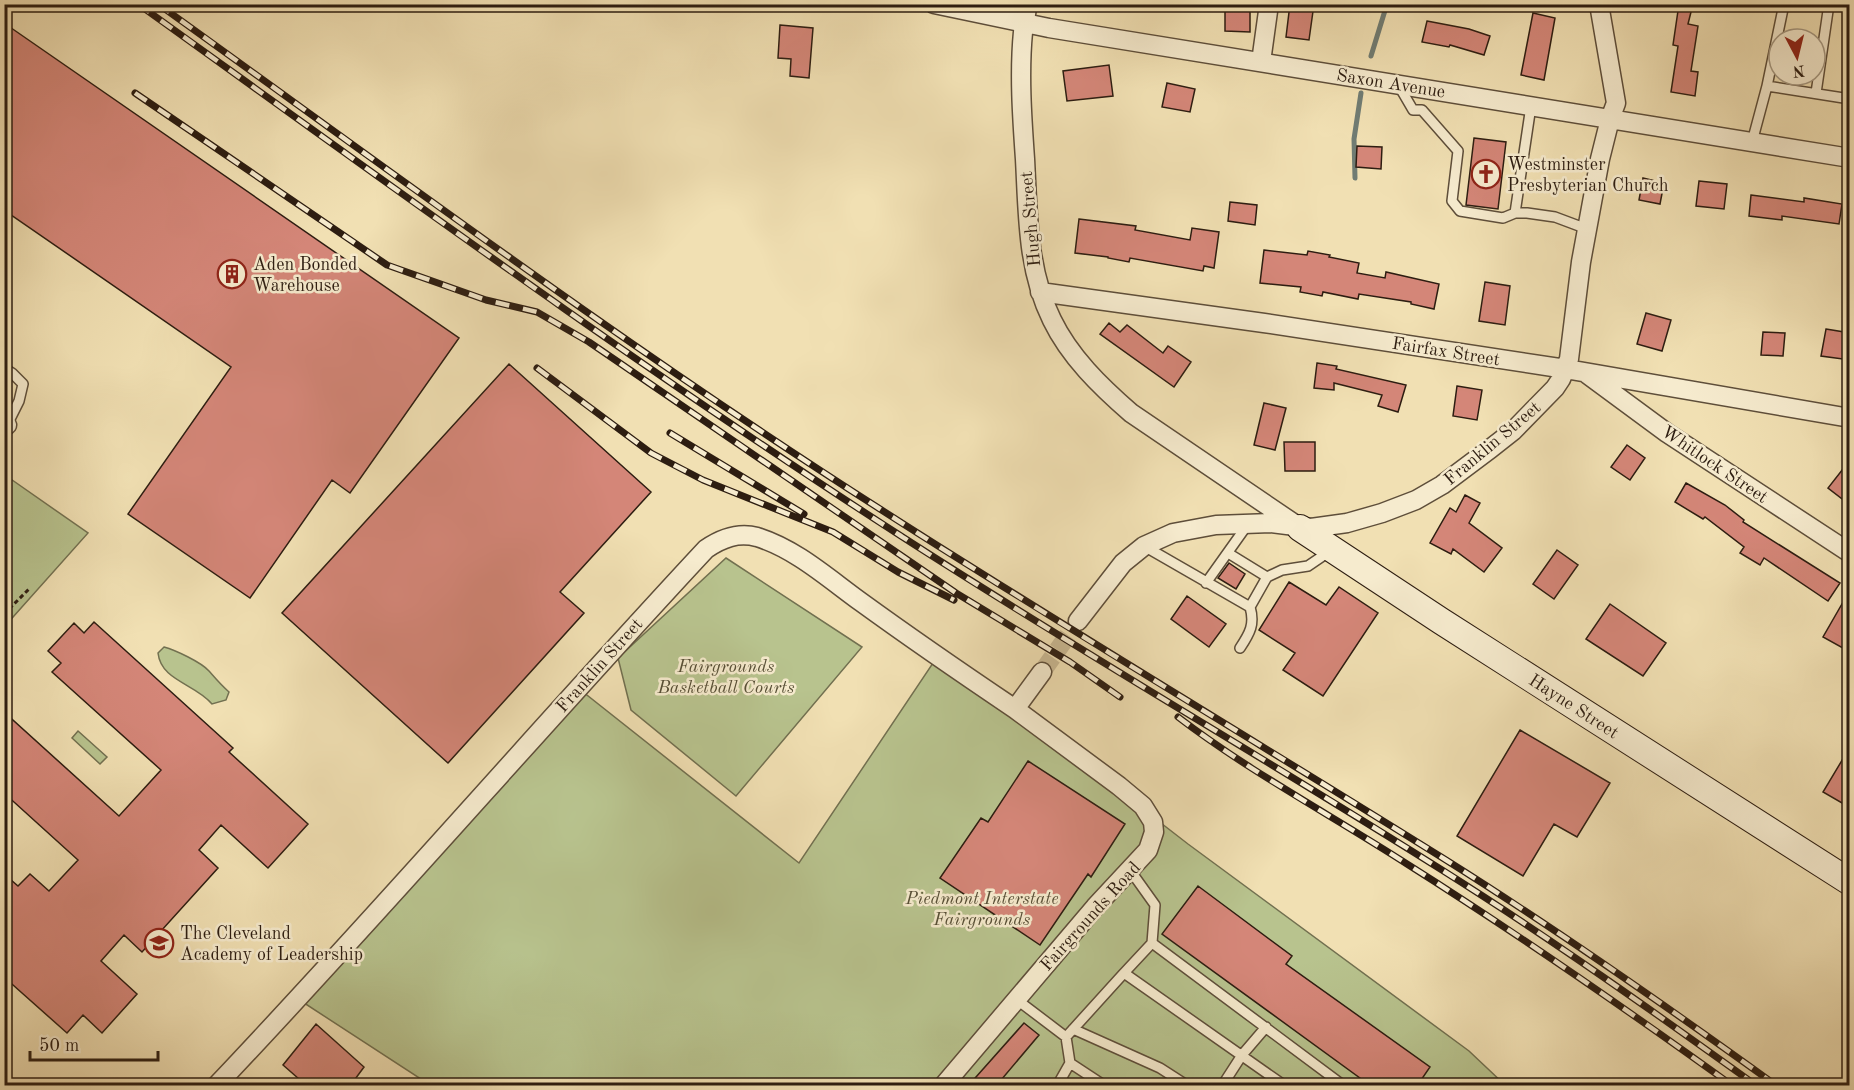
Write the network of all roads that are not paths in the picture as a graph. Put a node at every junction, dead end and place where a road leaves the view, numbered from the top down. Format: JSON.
{"nodes":[{"id":1,"x":934,"y":4,"type":"edge"},
{"id":2,"x":1269,"y":4,"type":"edge"},
{"id":3,"x":1599,"y":4,"type":"edge"},
{"id":4,"x":1784,"y":4,"type":"edge"},
{"id":5,"x":1829,"y":4,"type":"edge"},
{"id":6,"x":1026,"y":14,"type":"edge"},
{"id":7,"x":1779,"y":27,"type":"edge"},
{"id":8,"x":1261,"y":62,"type":"junction"},
{"id":9,"x":1398,"y":85,"type":"junction"},
{"id":10,"x":1767,"y":86,"type":"edge"},
{"id":11,"x":1774,"y":87,"type":"edge"},
{"id":12,"x":1816,"y":93,"type":"junction"},
{"id":13,"x":1850,"y":99,"type":"edge"},
{"id":14,"x":1531,"y":106,"type":"junction"},
{"id":15,"x":1610,"y":119,"type":"junction"},
{"id":16,"x":1752,"y":142,"type":"junction"},
{"id":17,"x":1850,"y":158,"type":"edge"},
{"id":18,"x":1515,"y":213,"type":"junction"},
{"id":19,"x":1587,"y":229,"type":"junction"},
{"id":20,"x":1040,"y":292,"type":"junction"},
{"id":21,"x":4,"y":368,"type":"edge"},
{"id":22,"x":1574,"y":370,"type":"junction"},
{"id":23,"x":1850,"y":418,"type":"edge"},
{"id":24,"x":6,"y":424,"type":"edge"},
{"id":25,"x":1248,"y":524,"type":"junction"},
{"id":26,"x":1300,"y":528,"type":"junction"},
{"id":27,"x":1144,"y":546,"type":"junction"},
{"id":28,"x":1333,"y":549,"type":"junction"},
{"id":29,"x":1228,"y":553,"type":"junction"},
{"id":30,"x":1850,"y":553,"type":"edge"},
{"id":31,"x":1267,"y":577,"type":"junction"},
{"id":32,"x":1206,"y":583,"type":"junction"},
{"id":33,"x":1250,"y":607,"type":"junction"},
{"id":34,"x":1078,"y":621,"type":"tunnel mouth"},
{"id":35,"x":1240,"y":648,"type":"dead end"},
{"id":36,"x":1042,"y":672,"type":"tunnel mouth"},
{"id":37,"x":1015,"y":710,"type":"junction"},
{"id":38,"x":1130,"y":870,"type":"junction"},
{"id":39,"x":1850,"y":882,"type":"edge"},
{"id":40,"x":1152,"y":943,"type":"junction"},
{"id":41,"x":1124,"y":973,"type":"junction"},
{"id":42,"x":1016,"y":999,"type":"junction"},
{"id":43,"x":1266,"y":1027,"type":"junction"},
{"id":44,"x":1073,"y":1029,"type":"junction"},
{"id":45,"x":1066,"y":1037,"type":"junction"},
{"id":46,"x":1242,"y":1055,"type":"junction"},
{"id":47,"x":1070,"y":1063,"type":"junction"},
{"id":48,"x":216,"y":1086,"type":"edge"},
{"id":49,"x":943,"y":1086,"type":"edge"},
{"id":50,"x":1057,"y":1086,"type":"edge"},
{"id":51,"x":1105,"y":1086,"type":"edge"},
{"id":52,"x":1188,"y":1086,"type":"edge"},
{"id":53,"x":1222,"y":1086,"type":"edge"},
{"id":54,"x":1285,"y":1086,"type":"edge"},
{"id":55,"x":1344,"y":1086,"type":"edge"}],
"edges":[{"from":1,"to":6,"type":"street","name":"Saxon Avenue"},
{"from":2,"to":8,"type":"street"},
{"from":3,"to":15,"type":"street","name":"Franklin Street"},
{"from":4,"to":7,"type":"lane"},
{"from":5,"to":12,"type":"lane"},
{"from":6,"to":8,"type":"street","name":"Saxon Avenue"},
{"from":6,"to":20,"type":"street","name":"Hugh Street"},
{"from":8,"to":9,"type":"street","name":"Saxon Avenue"},
{"from":9,"to":14,"type":"street","name":"Saxon Avenue"},
{"from":9,"to":18,"type":"lane"},
{"from":10,"to":16,"type":"lane"},
{"from":11,"to":12,"type":"lane"},
{"from":12,"to":13,"type":"lane"},
{"from":14,"to":15,"type":"street","name":"Saxon Avenue"},
{"from":14,"to":18,"type":"lane"},
{"from":15,"to":16,"type":"street","name":"Saxon Avenue"},
{"from":15,"to":19,"type":"street","name":"Franklin Street"},
{"from":16,"to":17,"type":"street","name":"Saxon Avenue"},
{"from":18,"to":19,"type":"lane"},
{"from":19,"to":22,"type":"street","name":"Franklin Street"},
{"from":20,"to":22,"type":"street","name":"Fairfax Street"},
{"from":20,"to":26,"type":"street","name":"Hugh Street"},
{"from":21,"to":24,"type":"lane"},
{"from":22,"to":23,"type":"street","name":"Fairfax Street"},
{"from":22,"to":26,"type":"street","name":"Franklin Street"},
{"from":22,"to":30,"type":"street","name":"Whitlock Street"},
{"from":25,"to":26,"type":"street","name":"Franklin Street"},
{"from":25,"to":27,"type":"street","name":"Franklin Street"},
{"from":25,"to":29,"type":"lane"},
{"from":26,"to":28,"type":"street","name":"Hayne Street"},
{"from":27,"to":32,"type":"lane"},
{"from":27,"to":34,"type":"street","name":"Franklin Street"},
{"from":28,"to":31,"type":"lane"},
{"from":28,"to":39,"type":"street","name":"Hayne Street"},
{"from":29,"to":31,"type":"lane"},
{"from":29,"to":32,"type":"lane"},
{"from":31,"to":33,"type":"lane"},
{"from":32,"to":33,"type":"lane"},
{"from":33,"to":35,"type":"lane"},
{"from":36,"to":37,"type":"street"},
{"from":37,"to":38,"type":"street","name":"Fairgrounds Road"},
{"from":37,"to":48,"type":"street","name":"Franklin Street"},
{"from":38,"to":40,"type":"lane"},
{"from":38,"to":42,"type":"street","name":"Fairgrounds Road"},
{"from":40,"to":41,"type":"lane"},
{"from":40,"to":43,"type":"lane"},
{"from":41,"to":44,"type":"lane"},
{"from":41,"to":46,"type":"lane"},
{"from":42,"to":45,"type":"lane"},
{"from":42,"to":49,"type":"street","name":"Fairgrounds Road"},
{"from":43,"to":46,"type":"lane"},
{"from":43,"to":55,"type":"lane"},
{"from":44,"to":45,"type":"lane"},
{"from":44,"to":52,"type":"lane"},
{"from":45,"to":47,"type":"lane"},
{"from":46,"to":53,"type":"lane"},
{"from":46,"to":54,"type":"lane"},
{"from":47,"to":50,"type":"lane"},
{"from":47,"to":51,"type":"lane"}]}
